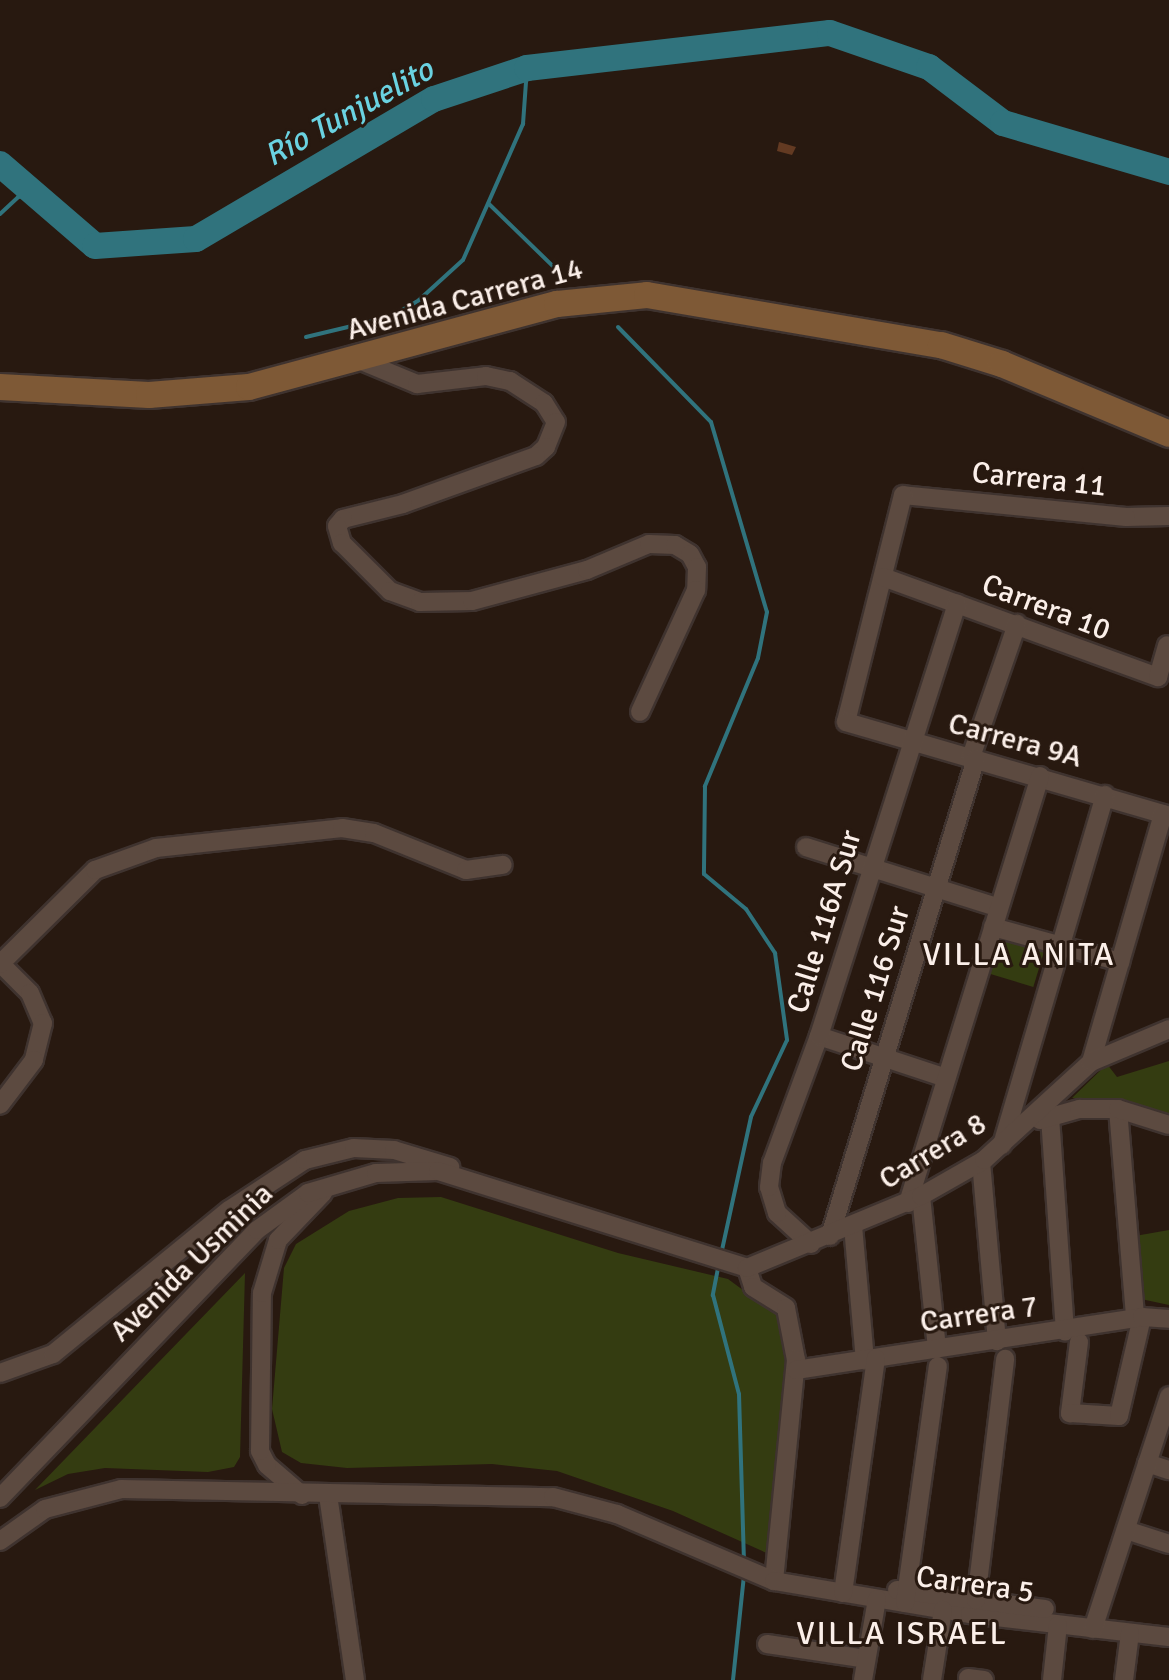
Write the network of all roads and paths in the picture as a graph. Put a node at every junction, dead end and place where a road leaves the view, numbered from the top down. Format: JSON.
{"nodes":[{"id":1,"x":359,"y":360,"type":"junction"},
{"id":2,"x":0,"y":387,"type":"edge"},
{"id":3,"x":1169,"y":434,"type":"edge"},
{"id":4,"x":1169,"y":516,"type":"edge"},
{"id":5,"x":883,"y":577,"type":"junction"},
{"id":6,"x":957,"y":603,"type":"junction"},
{"id":7,"x":1017,"y":624,"type":"junction"},
{"id":8,"x":1167,"y":645,"type":"dead end"},
{"id":9,"x":640,"y":712,"type":"dead end"},
{"id":10,"x":910,"y":741,"type":"junction"},
{"id":11,"x":973,"y":758,"type":"junction"},
{"id":12,"x":1040,"y":776,"type":"junction"},
{"id":13,"x":1105,"y":795,"type":"junction"},
{"id":14,"x":1166,"y":815,"type":"edge"},
{"id":15,"x":806,"y":847,"type":"dead end"},
{"id":16,"x":503,"y":865,"type":"dead end"},
{"id":17,"x":871,"y":867,"type":"junction"},
{"id":18,"x":936,"y":888,"type":"junction"},
{"id":19,"x":999,"y":908,"type":"junction"},
{"id":20,"x":993,"y":927,"type":"junction"},
{"id":21,"x":1060,"y":945,"type":"junction"},
{"id":22,"x":1120,"y":962,"type":"junction"},
{"id":23,"x":0,"y":963,"type":"edge"},
{"id":24,"x":1168,"y":1027,"type":"edge"},
{"id":25,"x":819,"y":1036,"type":"junction"},
{"id":26,"x":884,"y":1059,"type":"junction"},
{"id":27,"x":1091,"y":1062,"type":"junction"},
{"id":28,"x":946,"y":1078,"type":"junction"},
{"id":29,"x":0,"y":1105,"type":"edge"},
{"id":30,"x":1118,"y":1109,"type":"junction"},
{"id":31,"x":1050,"y":1117,"type":"junction"},
{"id":32,"x":1026,"y":1124,"type":"junction"},
{"id":33,"x":1169,"y":1125,"type":"edge"},
{"id":34,"x":1002,"y":1146,"type":"junction"},
{"id":35,"x":981,"y":1162,"type":"junction"},
{"id":36,"x":467,"y":1178,"type":"junction"},
{"id":37,"x":334,"y":1183,"type":"junction"},
{"id":38,"x":915,"y":1200,"type":"junction"},
{"id":39,"x":853,"y":1226,"type":"junction"},
{"id":40,"x":830,"y":1236,"type":"junction"},
{"id":41,"x":811,"y":1244,"type":"junction"},
{"id":42,"x":747,"y":1268,"type":"junction"},
{"id":43,"x":1138,"y":1318,"type":"junction"},
{"id":44,"x":1169,"y":1319,"type":"edge"},
{"id":45,"x":1072,"y":1337,"type":"junction"},
{"id":46,"x":997,"y":1341,"type":"junction"},
{"id":47,"x":938,"y":1358,"type":"junction"},
{"id":48,"x":870,"y":1359,"type":"junction"},
{"id":49,"x":1005,"y":1359,"type":"dead end"},
{"id":50,"x":796,"y":1370,"type":"junction"},
{"id":51,"x":0,"y":1373,"type":"edge"},
{"id":52,"x":1169,"y":1400,"type":"edge"},
{"id":53,"x":1147,"y":1463,"type":"junction"},
{"id":54,"x":1169,"y":1470,"type":"edge"},
{"id":55,"x":302,"y":1495,"type":"junction"},
{"id":56,"x":328,"y":1495,"type":"junction"},
{"id":57,"x":0,"y":1498,"type":"edge"},
{"id":58,"x":1126,"y":1530,"type":"junction"},
{"id":59,"x":0,"y":1541,"type":"edge"},
{"id":60,"x":1169,"y":1544,"type":"edge"},
{"id":61,"x":774,"y":1581,"type":"junction"},
{"id":62,"x":844,"y":1587,"type":"junction"},
{"id":63,"x":906,"y":1597,"type":"junction"},
{"id":64,"x":877,"y":1599,"type":"junction"},
{"id":65,"x":976,"y":1600,"type":"junction"},
{"id":66,"x":1045,"y":1609,"type":"dead end"},
{"id":67,"x":943,"y":1610,"type":"junction"},
{"id":68,"x":1058,"y":1625,"type":"junction"},
{"id":69,"x":1093,"y":1629,"type":"junction"},
{"id":70,"x":1130,"y":1633,"type":"junction"},
{"id":71,"x":1169,"y":1637,"type":"edge"},
{"id":72,"x":767,"y":1644,"type":"dead end"},
{"id":73,"x":866,"y":1659,"type":"junction"},
{"id":74,"x":355,"y":1680,"type":"edge"},
{"id":75,"x":863,"y":1680,"type":"edge"},
{"id":76,"x":932,"y":1680,"type":"edge"},
{"id":77,"x":1052,"y":1680,"type":"edge"},
{"id":78,"x":1124,"y":1680,"type":"edge"}],
"edges":[{"from":1,"to":2,"type":"main road","name":"Avenida Carrera 14"},
{"from":1,"to":3,"type":"main road","name":"Avenida Carrera 14"},
{"from":1,"to":9,"type":"street"},
{"from":4,"to":5,"type":"street","name":"Carrera 11"},
{"from":5,"to":6,"type":"street","name":"Carrera 10"},
{"from":5,"to":10,"type":"street","name":"Carrera 9A"},
{"from":6,"to":7,"type":"street","name":"Carrera 10"},
{"from":6,"to":10,"type":"street","name":"Calle 116A Sur"},
{"from":7,"to":8,"type":"street","name":"Carrera 10"},
{"from":7,"to":11,"type":"street","name":"Calle 116 Sur"},
{"from":10,"to":11,"type":"street","name":"Carrera 9A"},
{"from":10,"to":17,"type":"street","name":"Calle 116A Sur"},
{"from":11,"to":12,"type":"street","name":"Carrera 9A"},
{"from":11,"to":18,"type":"street","name":"Calle 116 Sur"},
{"from":12,"to":13,"type":"street","name":"Carrera 9A"},
{"from":12,"to":19,"type":"street"},
{"from":13,"to":14,"type":"street","name":"Carrera 9A"},
{"from":13,"to":21,"type":"street"},
{"from":14,"to":22,"type":"street"},
{"from":15,"to":17,"type":"street"},
{"from":16,"to":23,"type":"street"},
{"from":17,"to":18,"type":"street"},
{"from":17,"to":25,"type":"street","name":"Calle 116A Sur"},
{"from":18,"to":19,"type":"street"},
{"from":18,"to":26,"type":"street","name":"Calle 116 Sur"},
{"from":19,"to":20,"type":"street"},
{"from":20,"to":21,"type":"street"},
{"from":20,"to":28,"type":"street"},
{"from":21,"to":22,"type":"street"},
{"from":21,"to":34,"type":"street"},
{"from":22,"to":27,"type":"street"},
{"from":23,"to":29,"type":"street"},
{"from":24,"to":27,"type":"street","name":"Carrera 8"},
{"from":25,"to":26,"type":"street"},
{"from":25,"to":41,"type":"street","name":"Calle 116A Sur"},
{"from":26,"to":28,"type":"street"},
{"from":26,"to":40,"type":"street","name":"Calle 116 Sur"},
{"from":27,"to":32,"type":"street","name":"Carrera 8"},
{"from":28,"to":38,"type":"street"},
{"from":30,"to":31,"type":"street"},
{"from":30,"to":33,"type":"street"},
{"from":30,"to":43,"type":"street"},
{"from":31,"to":32,"type":"street"},
{"from":31,"to":45,"type":"street"},
{"from":32,"to":34,"type":"street","name":"Carrera 8"},
{"from":34,"to":35,"type":"street","name":"Carrera 8"},
{"from":35,"to":38,"type":"street","name":"Carrera 8"},
{"from":35,"to":46,"type":"street"},
{"from":36,"to":37,"type":"street","name":"Avenida Usminia"},
{"from":36,"to":42,"type":"street","name":"Avenida Usminia"},
{"from":36,"to":51,"type":"street"},
{"from":37,"to":55,"type":"street"},
{"from":37,"to":57,"type":"street","name":"Avenida Usminia"},
{"from":38,"to":39,"type":"street","name":"Carrera 8"},
{"from":38,"to":47,"type":"street"},
{"from":39,"to":40,"type":"street","name":"Carrera 8"},
{"from":39,"to":48,"type":"street"},
{"from":40,"to":41,"type":"street","name":"Carrera 8"},
{"from":41,"to":42,"type":"street","name":"Carrera 8"},
{"from":42,"to":50,"type":"street"},
{"from":43,"to":44,"type":"street","name":"Carrera 7"},
{"from":43,"to":45,"type":"street","name":"Carrera 7"},
{"from":43,"to":45,"type":"street"},
{"from":45,"to":46,"type":"street","name":"Carrera 7"},
{"from":46,"to":47,"type":"street","name":"Carrera 7"},
{"from":47,"to":48,"type":"street","name":"Carrera 7"},
{"from":47,"to":63,"type":"street"},
{"from":48,"to":50,"type":"street","name":"Carrera 7"},
{"from":48,"to":62,"type":"street"},
{"from":49,"to":65,"type":"street"},
{"from":50,"to":61,"type":"street"},
{"from":52,"to":53,"type":"street"},
{"from":53,"to":54,"type":"street"},
{"from":53,"to":58,"type":"street"},
{"from":55,"to":56,"type":"street"},
{"from":55,"to":59,"type":"street"},
{"from":56,"to":61,"type":"street"},
{"from":56,"to":74,"type":"street"},
{"from":58,"to":60,"type":"street"},
{"from":58,"to":69,"type":"street"},
{"from":61,"to":62,"type":"street","name":"Carrera 5"},
{"from":62,"to":63,"type":"street","name":"Carrera 5"},
{"from":62,"to":64,"type":"street","name":"Carrera 5"},
{"from":63,"to":64,"type":"street","name":"Carrera 5"},
{"from":63,"to":65,"type":"street","name":"Carrera 5"},
{"from":63,"to":67,"type":"street","name":"Carrera 5"},
{"from":64,"to":73,"type":"street"},
{"from":65,"to":66,"type":"street","name":"Carrera 5"},
{"from":67,"to":68,"type":"street","name":"Carrera 5"},
{"from":67,"to":76,"type":"street"},
{"from":68,"to":69,"type":"street","name":"Carrera 5"},
{"from":68,"to":77,"type":"street"},
{"from":69,"to":70,"type":"street","name":"Carrera 5"},
{"from":70,"to":71,"type":"street","name":"Carrera 5"},
{"from":70,"to":78,"type":"street"},
{"from":72,"to":73,"type":"street"},
{"from":73,"to":75,"type":"street"}]}
